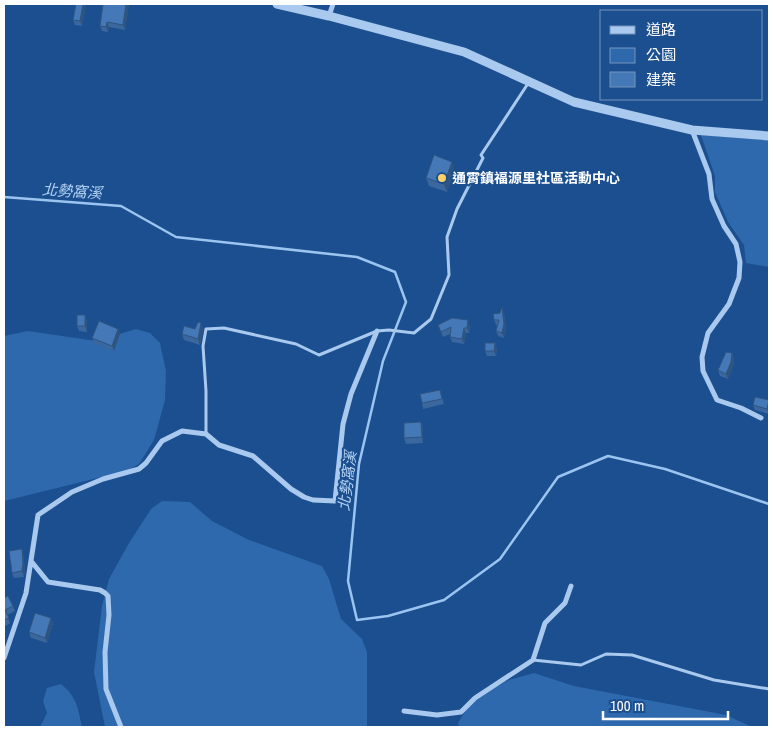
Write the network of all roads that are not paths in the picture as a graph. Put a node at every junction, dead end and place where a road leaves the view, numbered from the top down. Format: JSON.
{"nodes":[{"id":1,"x":277,"y":4,"type":"edge"},
{"id":2,"x":333,"y":4,"type":"edge"},
{"id":3,"x":329,"y":16,"type":"junction"},
{"id":4,"x":529,"y":82,"type":"junction"},
{"id":5,"x":692,"y":130,"type":"junction"},
{"id":6,"x":769,"y":136,"type":"edge"},
{"id":7,"x":377,"y":331,"type":"junction"},
{"id":8,"x":761,"y":418,"type":"dead end"},
{"id":9,"x":206,"y":434,"type":"junction"},
{"id":10,"x":31,"y":561,"type":"junction"},
{"id":11,"x":571,"y":586,"type":"dead end"},
{"id":12,"x":4,"y":658,"type":"edge"},
{"id":13,"x":534,"y":660,"type":"junction"},
{"id":14,"x":769,"y":689,"type":"edge"},
{"id":15,"x":404,"y":711,"type":"dead end"},
{"id":16,"x":121,"y":727,"type":"edge"}],
"edges":[{"from":1,"to":3,"type":"street"},
{"from":2,"to":3,"type":"street"},
{"from":3,"to":4,"type":"street"},
{"from":4,"to":5,"type":"street"},
{"from":4,"to":7,"type":"lane"},
{"from":5,"to":6,"type":"street"},
{"from":5,"to":8,"type":"street"},
{"from":7,"to":9,"type":"lane"},
{"from":7,"to":9,"type":"street"},
{"from":9,"to":10,"type":"street"},
{"from":10,"to":12,"type":"street"},
{"from":10,"to":16,"type":"street"},
{"from":11,"to":13,"type":"street"},
{"from":13,"to":14,"type":"lane"},
{"from":13,"to":15,"type":"street"}]}
